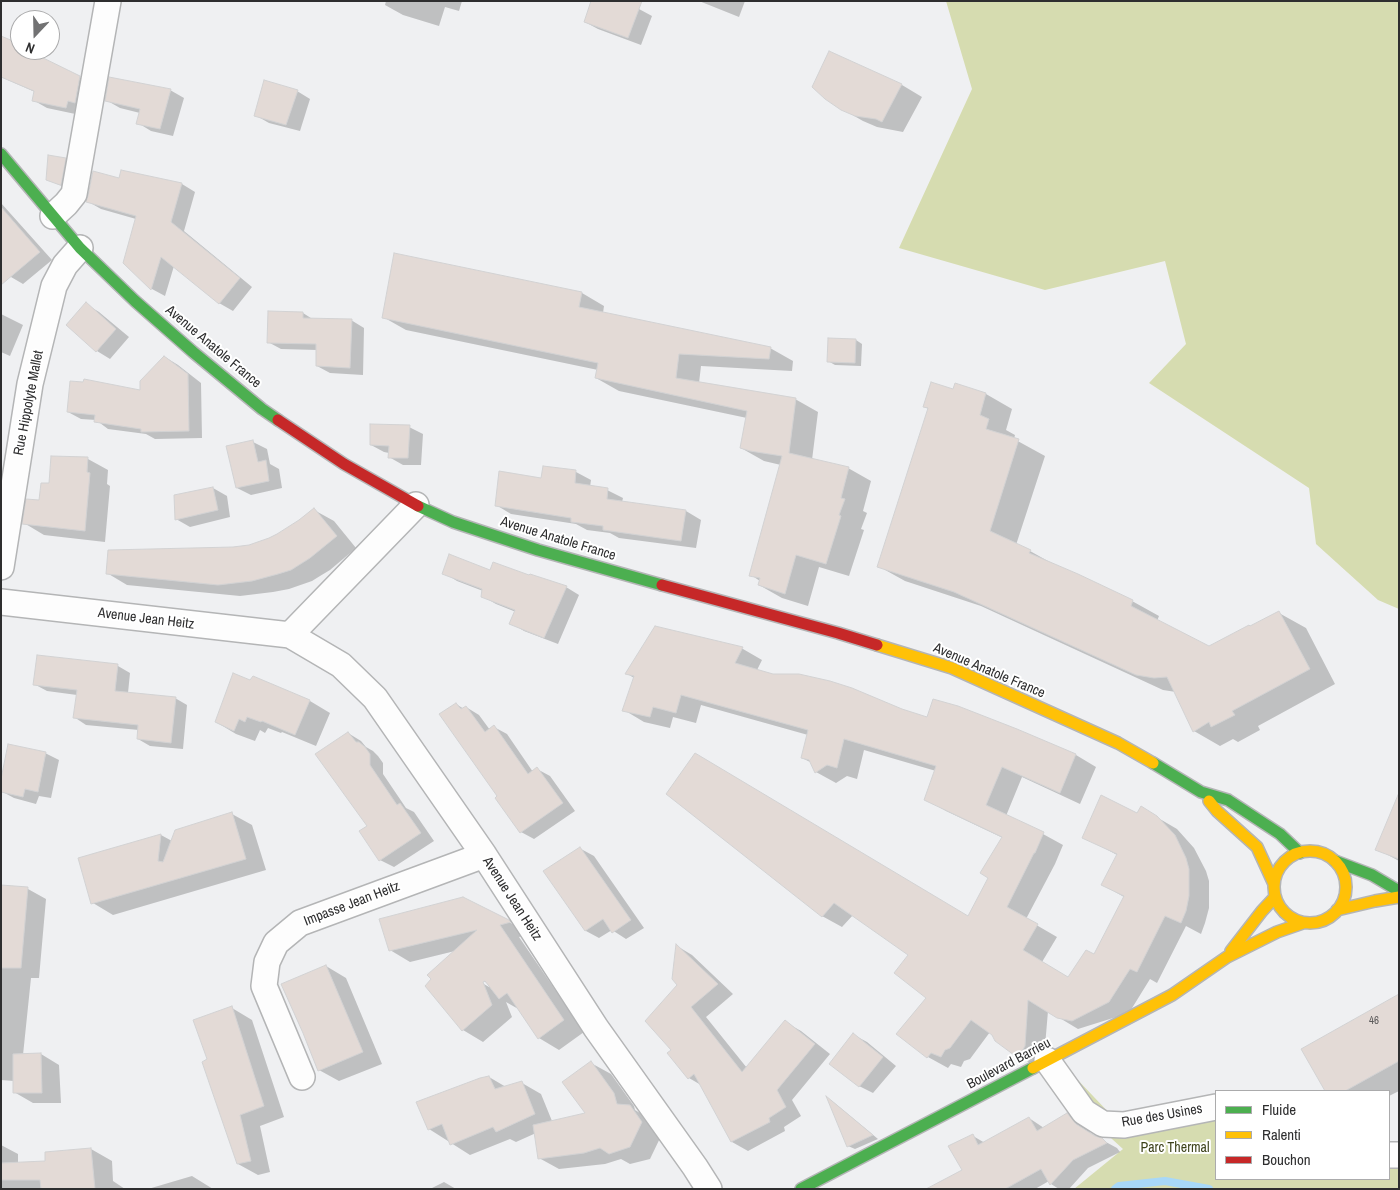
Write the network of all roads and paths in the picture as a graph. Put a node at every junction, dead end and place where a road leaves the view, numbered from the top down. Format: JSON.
{"nodes":[{"id":1,"x":108,"y":1,"type":"edge"},
{"id":2,"x":1,"y":154,"type":"edge"},
{"id":3,"x":53,"y":216,"type":"junction"},
{"id":4,"x":80,"y":248,"type":"junction"},
{"id":5,"x":416,"y":505,"type":"junction"},
{"id":6,"x":1,"y":567,"type":"edge"},
{"id":7,"x":1,"y":602,"type":"edge"},
{"id":8,"x":290,"y":635,"type":"junction"},
{"id":9,"x":1202,"y":792,"type":"junction"},
{"id":10,"x":1300,"y":853,"type":"junction"},
{"id":11,"x":484,"y":855,"type":"junction"},
{"id":12,"x":1335,"y":861,"type":"junction"},
{"id":13,"x":1274,"y":884,"type":"junction"},
{"id":14,"x":1399,"y":891,"type":"edge"},
{"id":15,"x":1275,"y":897,"type":"junction"},
{"id":16,"x":1399,"y":897,"type":"edge"},
{"id":17,"x":1337,"y":910,"type":"junction"},
{"id":18,"x":1303,"y":923,"type":"junction"},
{"id":19,"x":1227,"y":956,"type":"junction"},
{"id":20,"x":1047,"y":1060,"type":"junction"},
{"id":21,"x":302,"y":1077,"type":"dead end"},
{"id":22,"x":1215,"y":1107,"type":"edge"},
{"id":23,"x":709,"y":1189,"type":"edge"},
{"id":24,"x":801,"y":1189,"type":"edge"}],
"edges":[{"from":1,"to":3,"type":"street"},
{"from":2,"to":3,"type":"main road","name":"Avenue Anatole France"},
{"from":3,"to":4,"type":"main road","name":"Avenue Anatole France"},
{"from":4,"to":5,"type":"main road","name":"Avenue Anatole France"},
{"from":4,"to":6,"type":"street","name":"Rue Hippolyte Mallet"},
{"from":5,"to":8,"type":"street"},
{"from":5,"to":9,"type":"main road","name":"Avenue Anatole France"},
{"from":7,"to":8,"type":"street","name":"Avenue Jean Heitz"},
{"from":8,"to":11,"type":"street","name":"Avenue Jean Heitz"},
{"from":9,"to":10,"type":"main road","name":"Avenue Anatole France"},
{"from":9,"to":13,"type":"main road","name":"Avenue Anatole France"},
{"from":10,"to":12,"type":"main road"},
{"from":10,"to":13,"type":"main road"},
{"from":11,"to":21,"type":"street","name":"Impasse Jean Heitz"},
{"from":11,"to":23,"type":"street","name":"Avenue Jean Heitz"},
{"from":12,"to":14,"type":"main road"},
{"from":12,"to":17,"type":"main road"},
{"from":13,"to":15,"type":"main road"},
{"from":15,"to":18,"type":"main road"},
{"from":15,"to":19,"type":"main road","name":"Boulevard Barrieu"},
{"from":16,"to":17,"type":"main road"},
{"from":17,"to":18,"type":"main road"},
{"from":18,"to":19,"type":"main road","name":"Boulevard Barrieu"},
{"from":19,"to":20,"type":"main road","name":"Boulevard Barrieu"},
{"from":20,"to":22,"type":"street","name":"Rue des Usines"},
{"from":20,"to":24,"type":"main road","name":"Boulevard Barrieu"}]}
